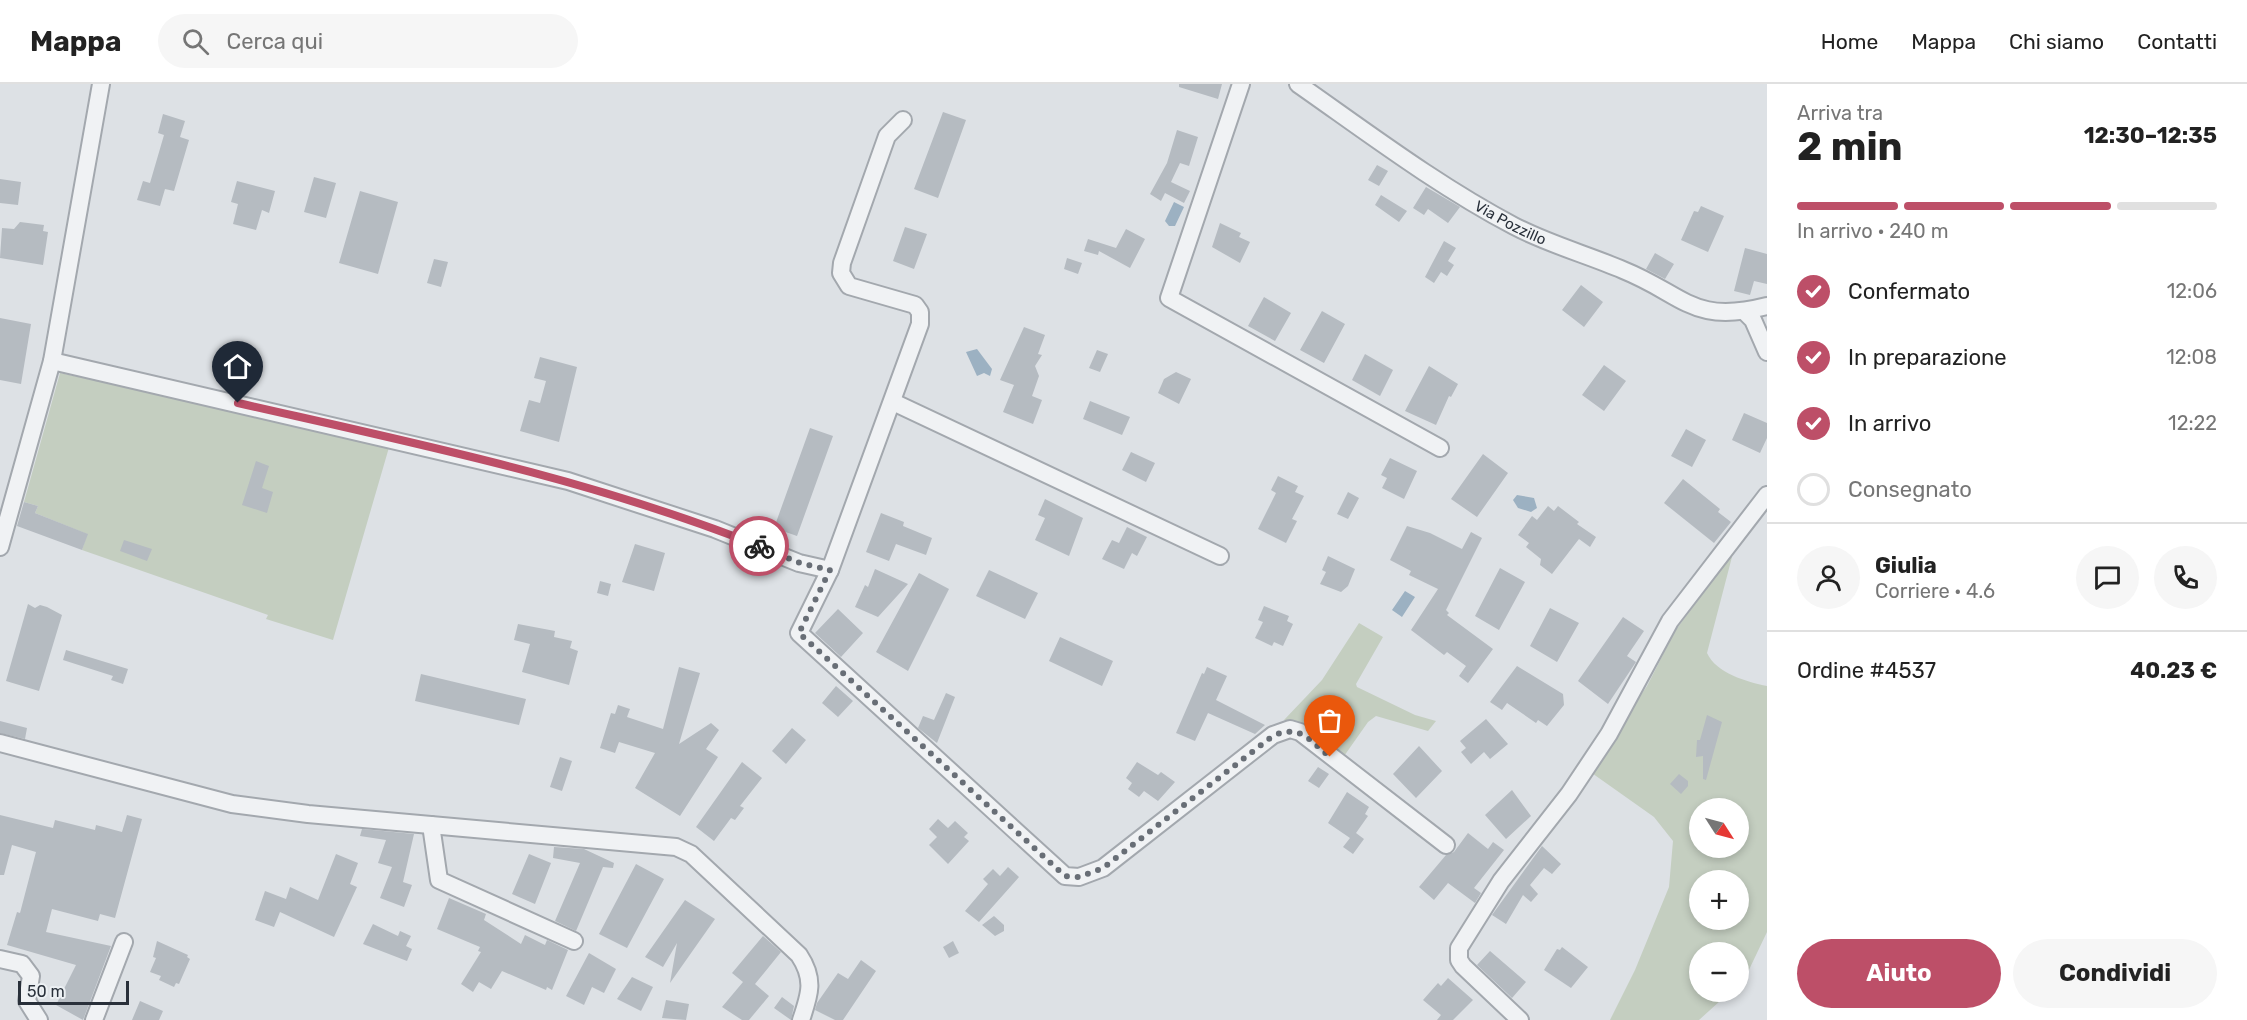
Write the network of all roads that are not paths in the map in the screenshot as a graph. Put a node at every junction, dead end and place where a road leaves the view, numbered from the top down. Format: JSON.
{"nodes":[{"id":1,"x":101,"y":84,"type":"edge"},
{"id":2,"x":1241,"y":84,"type":"edge"},
{"id":3,"x":1298,"y":84,"type":"edge"},
{"id":4,"x":903,"y":120,"type":"dead end"},
{"id":5,"x":1767,"y":306,"type":"edge"},
{"id":6,"x":1745,"y":312,"type":"junction"},
{"id":7,"x":1767,"y":352,"type":"edge"},
{"id":8,"x":52,"y":361,"type":"junction"},
{"id":9,"x":893,"y":402,"type":"junction"},
{"id":10,"x":1440,"y":447,"type":"dead end"},
{"id":11,"x":1767,"y":495,"type":"edge"},
{"id":12,"x":0,"y":547,"type":"edge"},
{"id":13,"x":1220,"y":556,"type":"dead end"},
{"id":14,"x":830,"y":570,"type":"junction"},
{"id":15,"x":0,"y":743,"type":"edge"},
{"id":16,"x":431,"y":825,"type":"junction"},
{"id":17,"x":1446,"y":845,"type":"dead end"},
{"id":18,"x":574,"y":941,"type":"dead end"},
{"id":19,"x":124,"y":942,"type":"dead end"},
{"id":20,"x":0,"y":959,"type":"edge"},
{"id":21,"x":39,"y":1020,"type":"edge"},
{"id":22,"x":94,"y":1020,"type":"edge"},
{"id":23,"x":801,"y":1020,"type":"edge"},
{"id":24,"x":1520,"y":1020,"type":"edge"}],
"edges":[{"from":1,"to":8,"type":"street"},
{"from":2,"to":10,"type":"street"},
{"from":3,"to":6,"type":"street","name":"Via Pozzillo"},
{"from":4,"to":9,"type":"street"},
{"from":5,"to":6,"type":"street","name":"Via Pozzillo"},
{"from":6,"to":7,"type":"street"},
{"from":8,"to":12,"type":"street"},
{"from":8,"to":14,"type":"street"},
{"from":9,"to":13,"type":"street"},
{"from":9,"to":14,"type":"street"},
{"from":11,"to":24,"type":"street"},
{"from":14,"to":17,"type":"street"},
{"from":15,"to":16,"type":"street"},
{"from":16,"to":18,"type":"street"},
{"from":16,"to":23,"type":"street"},
{"from":19,"to":22,"type":"street"},
{"from":20,"to":21,"type":"street"}]}
